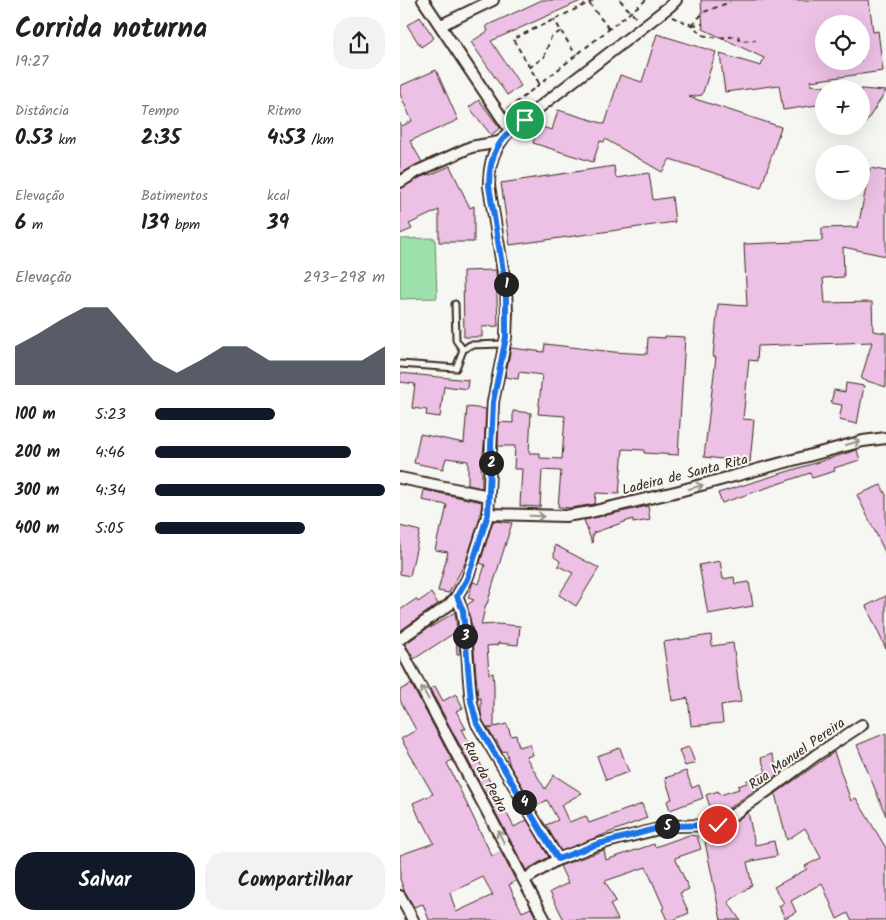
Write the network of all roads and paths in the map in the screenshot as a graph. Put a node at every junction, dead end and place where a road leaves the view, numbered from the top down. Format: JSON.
{"nodes":[{"id":1,"x":423,"y":0,"type":"edge"},
{"id":2,"x":493,"y":0,"type":"edge"},
{"id":3,"x":596,"y":0,"type":"edge"},
{"id":4,"x":620,"y":0,"type":"edge"},
{"id":5,"x":646,"y":0,"type":"edge"},
{"id":6,"x":676,"y":0,"type":"edge"},
{"id":7,"x":730,"y":2,"type":"dead end"},
{"id":8,"x":589,"y":3,"type":"junction"},
{"id":9,"x":631,"y":12,"type":"junction"},
{"id":10,"x":670,"y":15,"type":"dead end"},
{"id":11,"x":554,"y":19,"type":"junction"},
{"id":12,"x":703,"y":24,"type":"dead end"},
{"id":13,"x":441,"y":25,"type":"junction"},
{"id":14,"x":692,"y":25,"type":"junction"},
{"id":15,"x":643,"y":27,"type":"junction"},
{"id":16,"x":609,"y":29,"type":"junction"},
{"id":17,"x":561,"y":31,"type":"junction"},
{"id":18,"x":756,"y":40,"type":"dead end"},
{"id":19,"x":576,"y":55,"type":"junction"},
{"id":20,"x":529,"y":68,"type":"junction"},
{"id":21,"x":539,"y":84,"type":"junction"},
{"id":22,"x":501,"y":115,"type":"junction"},
{"id":23,"x":510,"y":130,"type":"junction"},
{"id":24,"x":499,"y":142,"type":"junction"},
{"id":25,"x":400,"y":182,"type":"edge"},
{"id":26,"x":455,"y":304,"type":"dead end"},
{"id":27,"x":504,"y":344,"type":"junction"},
{"id":28,"x":463,"y":350,"type":"junction"},
{"id":29,"x":400,"y":364,"type":"edge"},
{"id":30,"x":886,"y":438,"type":"edge"},
{"id":31,"x":400,"y":478,"type":"edge"},
{"id":32,"x":490,"y":496,"type":"junction"},
{"id":33,"x":488,"y":514,"type":"junction"},
{"id":34,"x":457,"y":596,"type":"junction"},
{"id":35,"x":400,"y":639,"type":"edge"},
{"id":36,"x":400,"y":648,"type":"edge"},
{"id":37,"x":862,"y":725,"type":"dead end"},
{"id":38,"x":558,"y":859,"type":"junction"},
{"id":39,"x":524,"y":880,"type":"junction"},
{"id":40,"x":400,"y":896,"type":"edge"},
{"id":41,"x":413,"y":920,"type":"edge"},
{"id":42,"x":545,"y":920,"type":"edge"}],
"edges":[{"from":1,"to":13,"type":"street"},
{"from":2,"to":13,"type":"street"},
{"from":3,"to":8,"type":"path"},
{"from":4,"to":9,"type":"path"},
{"from":5,"to":9,"type":"path"},
{"from":6,"to":15,"type":"street"},
{"from":7,"to":14,"type":"path"},
{"from":8,"to":11,"type":"path"},
{"from":8,"to":16,"type":"path"},
{"from":9,"to":15,"type":"path"},
{"from":9,"to":16,"type":"path"},
{"from":10,"to":14,"type":"path"},
{"from":11,"to":17,"type":"path"},
{"from":11,"to":20,"type":"path"},
{"from":12,"to":14,"type":"path"},
{"from":13,"to":22,"type":"street"},
{"from":14,"to":18,"type":"path"},
{"from":15,"to":23,"type":"street"},
{"from":16,"to":19,"type":"path"},
{"from":17,"to":19,"type":"path"},
{"from":17,"to":20,"type":"path"},
{"from":19,"to":21,"type":"path"},
{"from":20,"to":21,"type":"path"},
{"from":21,"to":22,"type":"path"},
{"from":22,"to":23,"type":"street"},
{"from":23,"to":24,"type":"street"},
{"from":24,"to":25,"type":"street"},
{"from":24,"to":27,"type":"street"},
{"from":26,"to":28,"type":"lane"},
{"from":27,"to":28,"type":"lane"},
{"from":27,"to":32,"type":"street"},
{"from":28,"to":29,"type":"lane"},
{"from":33,"to":30,"type":"street","name":"Ladeira de Santa Rita","one_way":true},
{"from":31,"to":32,"type":"street"},
{"from":32,"to":33,"type":"street"},
{"from":33,"to":34,"type":"street"},
{"from":34,"to":35,"type":"street"},
{"from":34,"to":38,"type":"street"},
{"from":39,"to":36,"type":"street","name":"Rua da Pedra","one_way":true},
{"from":37,"to":38,"type":"street","name":"Rua Manuel Pereira"},
{"from":38,"to":39,"type":"street","name":"Rua Manuel Pereira"},
{"from":39,"to":42,"type":"street","name":"Rua da Pedra"},
{"from":40,"to":41,"type":"street"}]}
